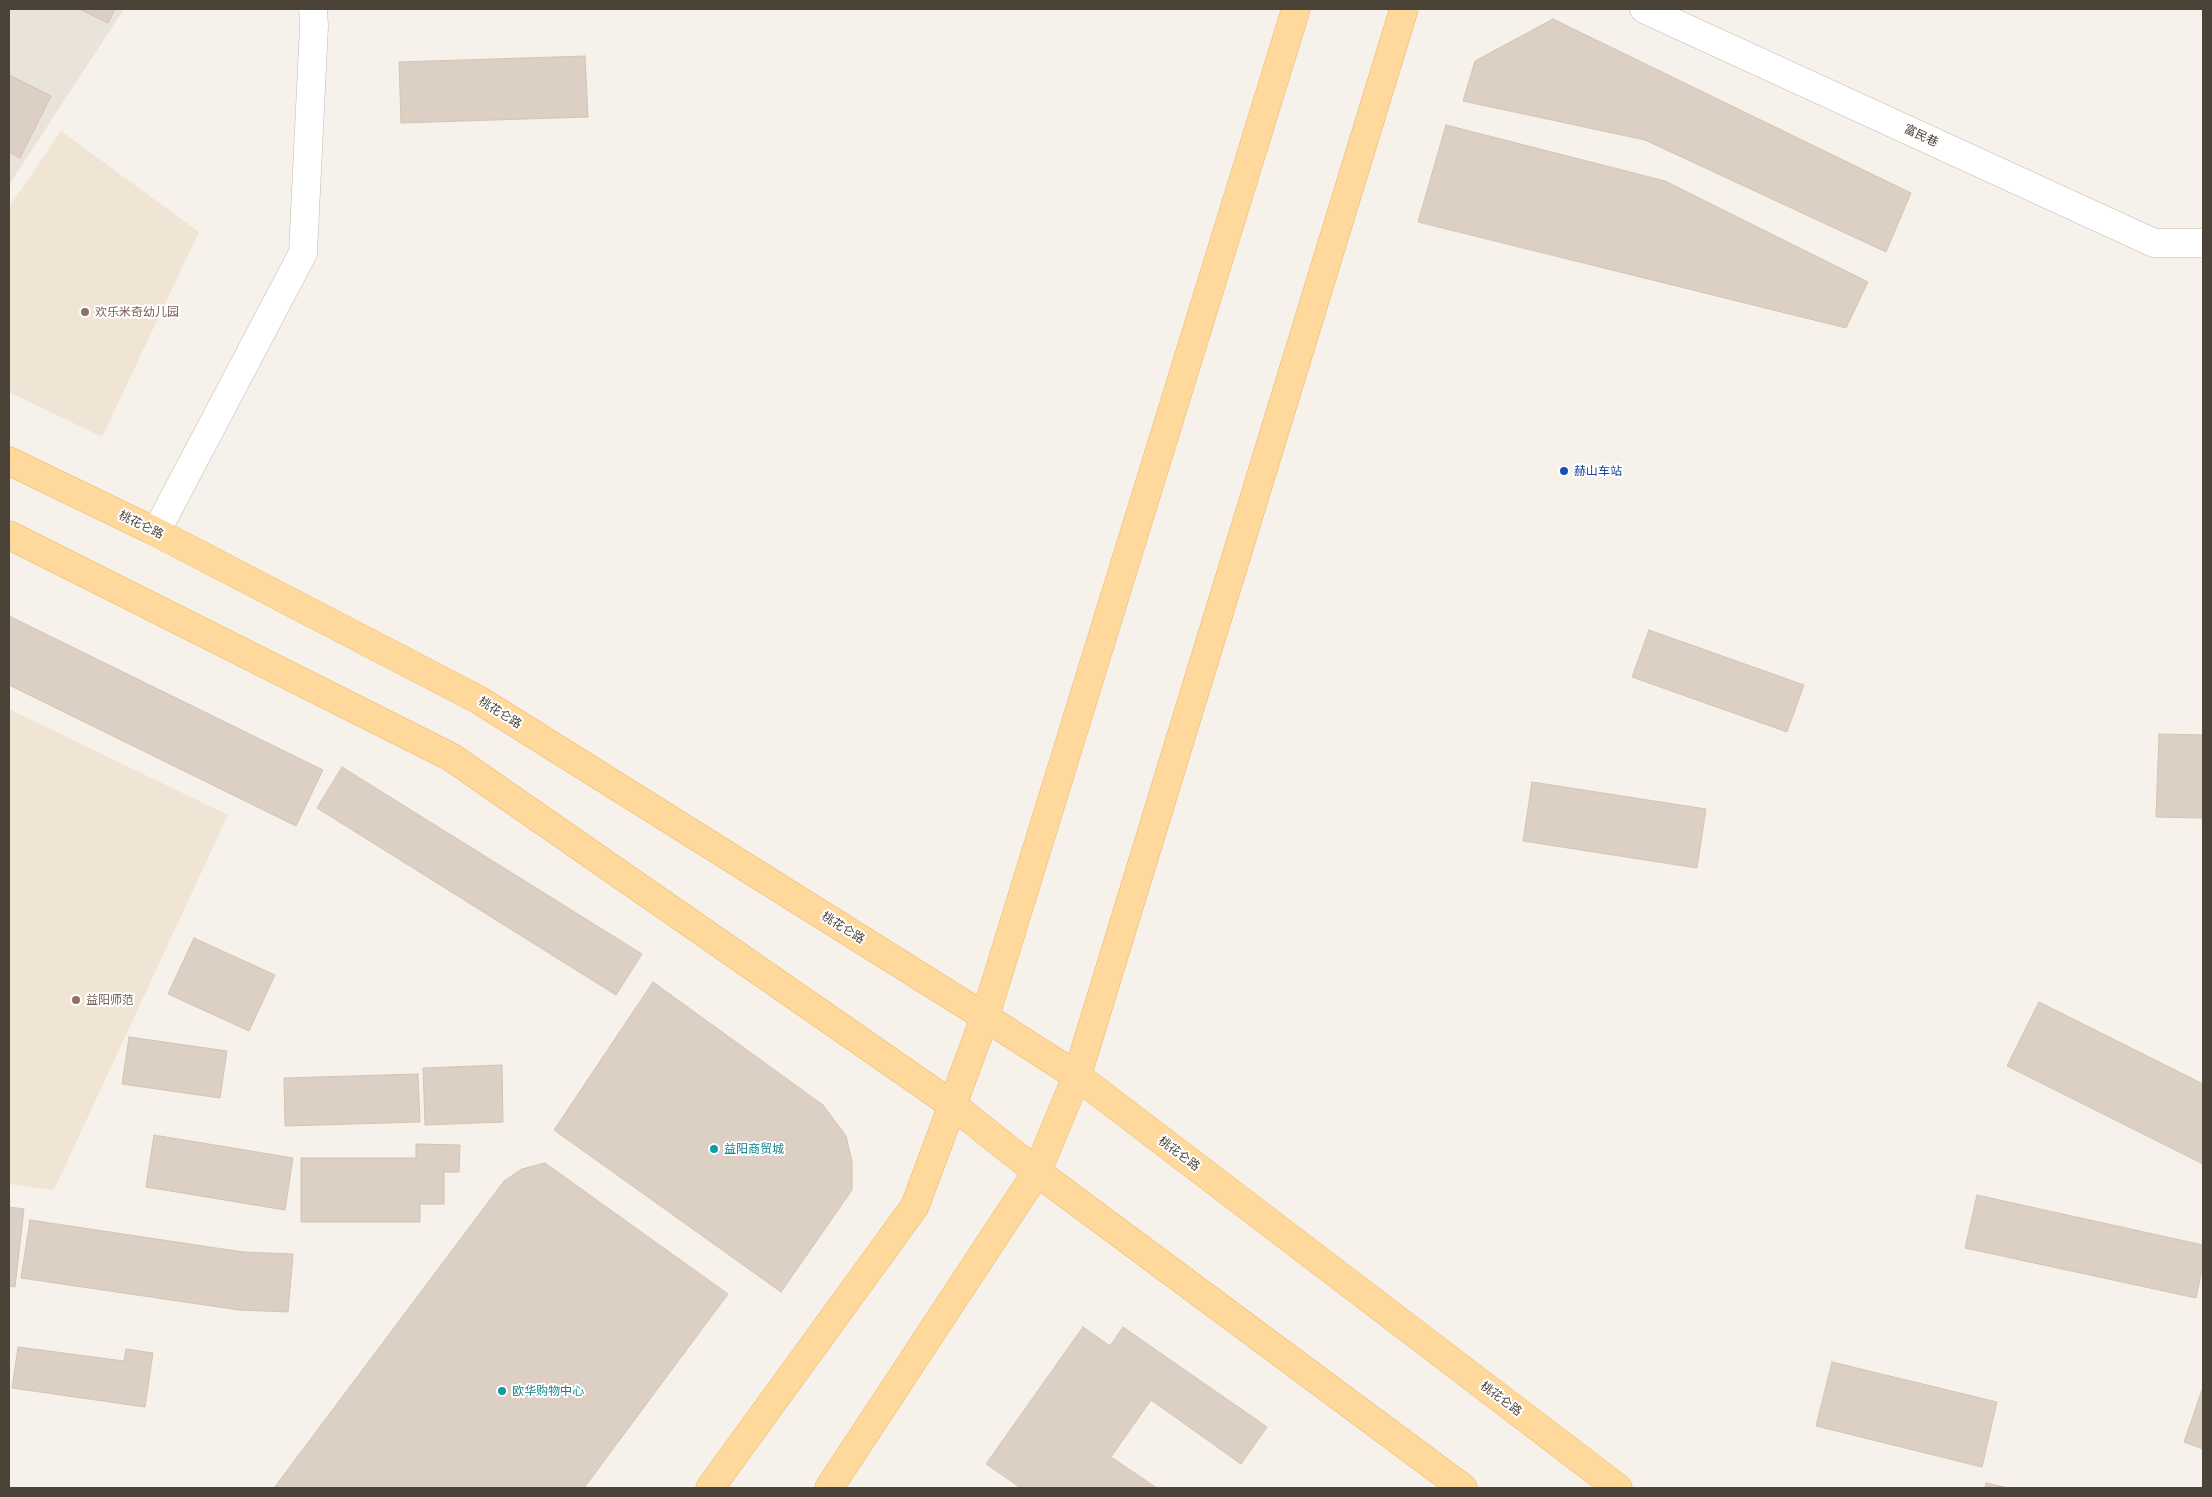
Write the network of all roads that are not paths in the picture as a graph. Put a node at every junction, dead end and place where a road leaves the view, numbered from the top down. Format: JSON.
{"nodes":[{"id":1,"x":313,"y":9,"type":"edge"},
{"id":2,"x":1296,"y":9,"type":"edge"},
{"id":3,"x":1404,"y":9,"type":"edge"},
{"id":4,"x":1644,"y":9,"type":"edge"},
{"id":5,"x":2203,"y":243,"type":"edge"},
{"id":6,"x":9,"y":461,"type":"edge"},
{"id":7,"x":156,"y":532,"type":"junction"},
{"id":8,"x":9,"y":535,"type":"edge"},
{"id":9,"x":985,"y":1017,"type":"junction"},
{"id":10,"x":1077,"y":1076,"type":"junction"},
{"id":11,"x":954,"y":1106,"type":"junction"},
{"id":12,"x":1036,"y":1172,"type":"junction"},
{"id":13,"x":710,"y":1488,"type":"edge"},
{"id":14,"x":829,"y":1488,"type":"edge"},
{"id":15,"x":1463,"y":1488,"type":"edge"},
{"id":16,"x":1618,"y":1488,"type":"edge"}],
"edges":[{"from":1,"to":7,"type":"street"},
{"from":2,"to":9,"type":"main road"},
{"from":3,"to":10,"type":"main road"},
{"from":4,"to":5,"type":"street","name":"富民巷"},
{"from":6,"to":7,"type":"main road","name":"桃花仑路"},
{"from":7,"to":9,"type":"main road","name":"桃花仑路"},
{"from":8,"to":11,"type":"main road"},
{"from":9,"to":10,"type":"main road","name":"桃花仑路"},
{"from":9,"to":11,"type":"main road"},
{"from":10,"to":12,"type":"main road"},
{"from":10,"to":16,"type":"main road","name":"桃花仑路"},
{"from":11,"to":12,"type":"main road"},
{"from":11,"to":13,"type":"main road"},
{"from":12,"to":14,"type":"main road"},
{"from":12,"to":15,"type":"main road"}]}
